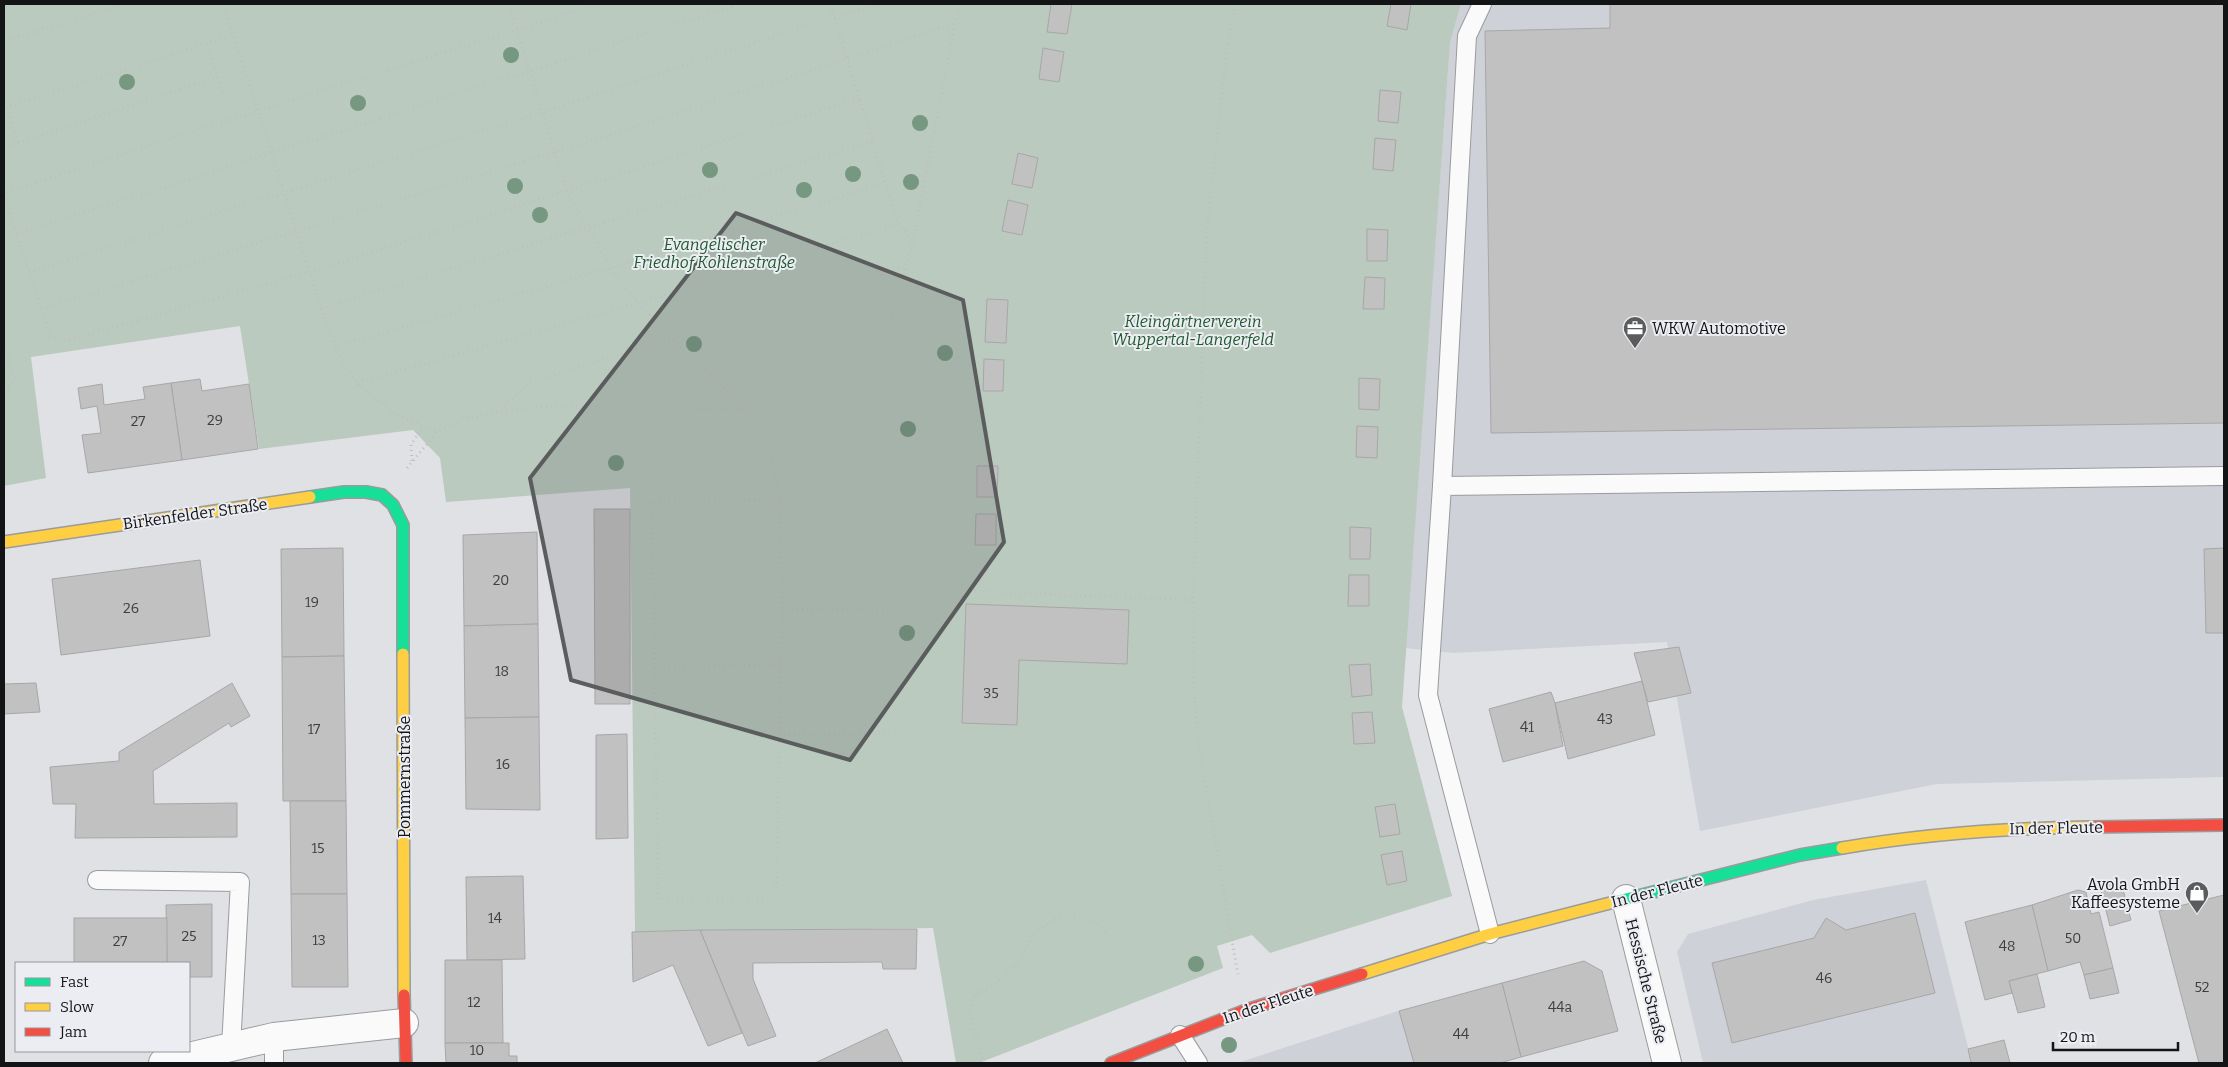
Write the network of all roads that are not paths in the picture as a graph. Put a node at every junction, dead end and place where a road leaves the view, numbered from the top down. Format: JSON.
{"nodes":[{"id":1,"x":1482,"y":4,"type":"edge"},
{"id":2,"x":2224,"y":476,"type":"edge"},
{"id":3,"x":1442,"y":486,"type":"junction"},
{"id":4,"x":386,"y":496,"type":"joint"},
{"id":5,"x":4,"y":542,"type":"edge"},
{"id":6,"x":2224,"y":825,"type":"edge"},
{"id":7,"x":96,"y":880,"type":"dead end"},
{"id":8,"x":1626,"y":899,"type":"junction"},
{"id":9,"x":1490,"y":934,"type":"junction"},
{"id":10,"x":404,"y":1023,"type":"junction"},
{"id":11,"x":1180,"y":1035,"type":"junction"},
{"id":12,"x":231,"y":1048,"type":"junction"},
{"id":13,"x":274,"y":1050,"type":"edge"},
{"id":14,"x":163,"y":1063,"type":"edge"},
{"id":15,"x":406,"y":1063,"type":"edge"},
{"id":16,"x":1110,"y":1063,"type":"edge"},
{"id":17,"x":1198,"y":1063,"type":"edge"},
{"id":18,"x":1667,"y":1063,"type":"edge"}],
"edges":[{"from":1,"to":3,"type":"lane"},
{"from":2,"to":3,"type":"lane"},
{"from":3,"to":9,"type":"lane"},
{"from":4,"to":5,"type":"street","name":"Birkenfelder Straße"},
{"from":4,"to":10,"type":"street","name":"Pommernstraße"},
{"from":6,"to":8,"type":"street","name":"In der Fleute"},
{"from":7,"to":12,"type":"lane"},
{"from":8,"to":9,"type":"street","name":"In der Fleute"},
{"from":8,"to":18,"type":"street","name":"Hessische Straße"},
{"from":9,"to":11,"type":"street","name":"In der Fleute"},
{"from":10,"to":13,"type":"street"},
{"from":10,"to":15,"type":"street","name":"Pommernstraße"},
{"from":11,"to":16,"type":"street","name":"In der Fleute"},
{"from":11,"to":17,"type":"lane"},
{"from":12,"to":13,"type":"street"},
{"from":12,"to":14,"type":"street"}]}
